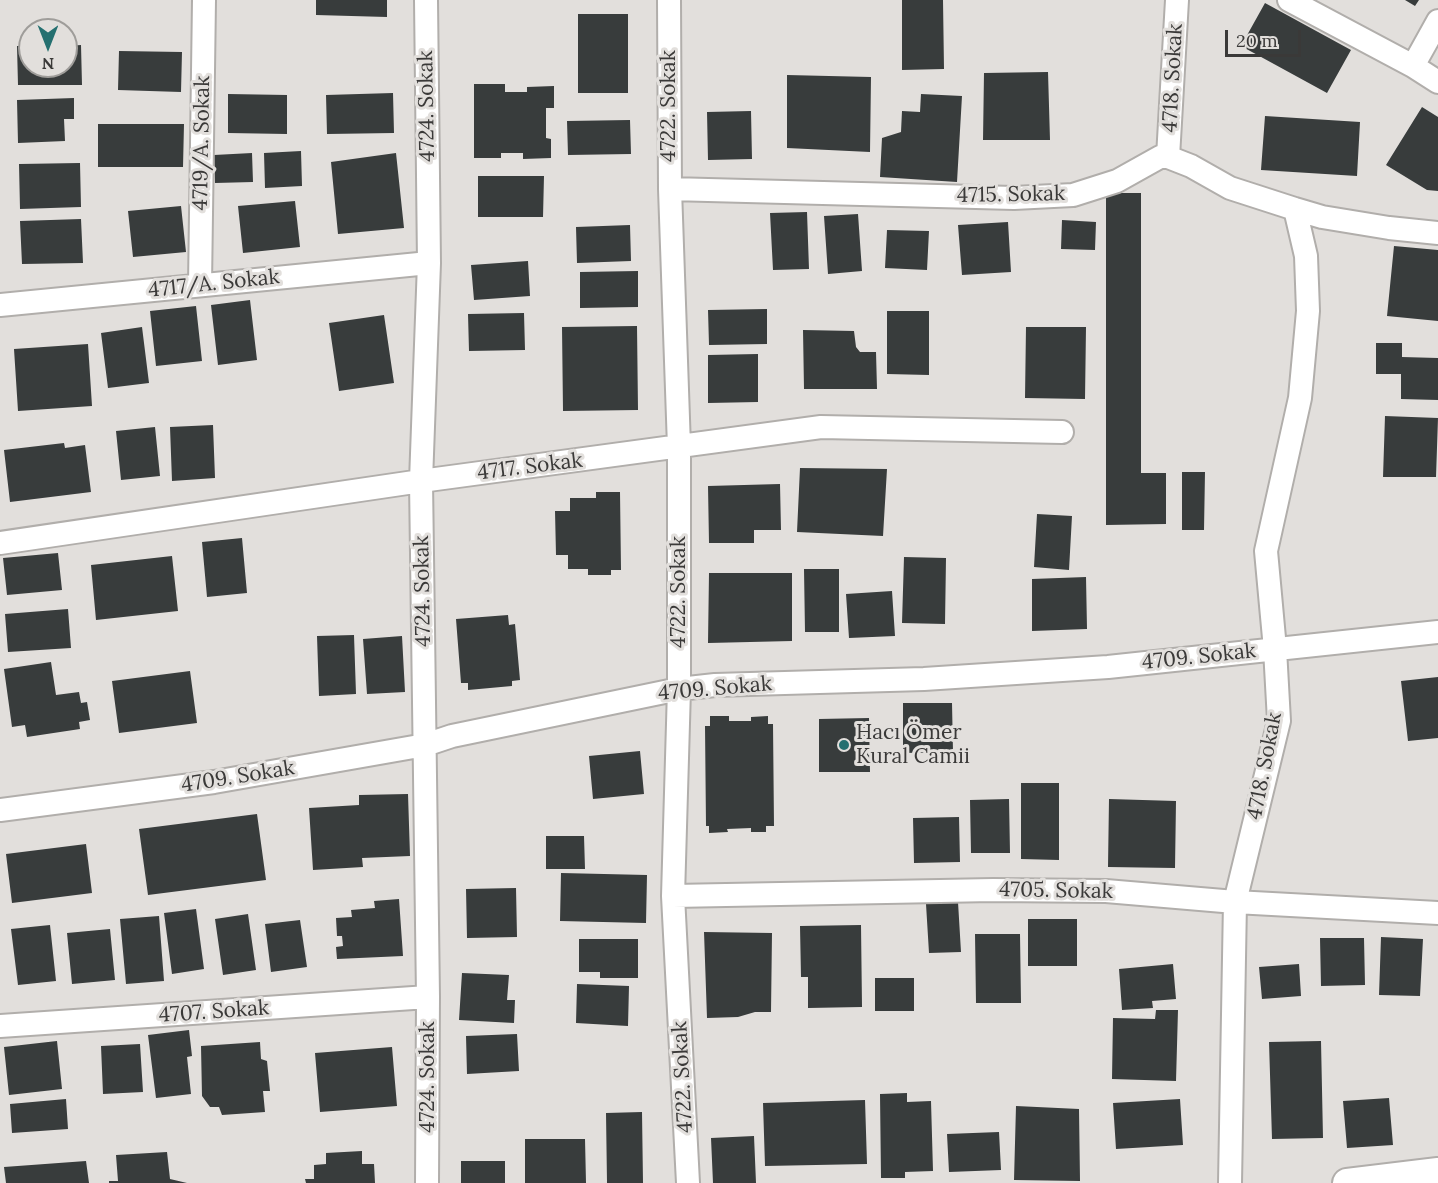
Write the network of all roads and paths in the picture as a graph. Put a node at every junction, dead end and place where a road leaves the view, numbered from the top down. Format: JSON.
{"nodes":[{"id":1,"x":204,"y":0,"type":"edge"},
{"id":2,"x":426,"y":0,"type":"edge"},
{"id":3,"x":669,"y":0,"type":"edge"},
{"id":4,"x":1177,"y":0,"type":"edge"},
{"id":5,"x":1289,"y":0,"type":"edge"},
{"id":6,"x":1438,"y":21,"type":"edge"},
{"id":7,"x":1413,"y":66,"type":"junction"},
{"id":8,"x":1438,"y":81,"type":"edge"},
{"id":9,"x":1168,"y":157,"type":"junction"},
{"id":10,"x":670,"y":189,"type":"junction"},
{"id":11,"x":1295,"y":209,"type":"junction"},
{"id":12,"x":1438,"y":233,"type":"edge"},
{"id":13,"x":429,"y":262,"type":"junction"},
{"id":14,"x":200,"y":285,"type":"junction"},
{"id":15,"x":0,"y":305,"type":"edge"},
{"id":16,"x":1062,"y":432,"type":"dead end"},
{"id":17,"x":679,"y":447,"type":"junction"},
{"id":18,"x":421,"y":481,"type":"junction"},
{"id":19,"x":0,"y":543,"type":"edge"},
{"id":20,"x":1438,"y":632,"type":"edge"},
{"id":21,"x":1275,"y":649,"type":"junction"},
{"id":22,"x":678,"y":689,"type":"junction"},
{"id":23,"x":425,"y":745,"type":"junction"},
{"id":24,"x":0,"y":810,"type":"edge"},
{"id":25,"x":674,"y":896,"type":"junction"},
{"id":26,"x":1235,"y":902,"type":"junction"},
{"id":27,"x":1438,"y":913,"type":"edge"},
{"id":28,"x":428,"y":997,"type":"junction"},
{"id":29,"x":0,"y":1026,"type":"edge"},
{"id":30,"x":1438,"y":1172,"type":"edge"},
{"id":31,"x":427,"y":1183,"type":"edge"},
{"id":32,"x":688,"y":1183,"type":"edge"},
{"id":33,"x":1230,"y":1183,"type":"edge"},
{"id":34,"x":1347,"y":1183,"type":"edge"}],
"edges":[{"from":1,"to":14,"type":"street","name":"4719/A. Sokak"},
{"from":2,"to":13,"type":"street","name":"4724. Sokak"},
{"from":3,"to":10,"type":"street","name":"4722. Sokak"},
{"from":4,"to":9,"type":"street","name":"4718. Sokak"},
{"from":5,"to":7,"type":"street"},
{"from":6,"to":7,"type":"street"},
{"from":7,"to":8,"type":"street"},
{"from":9,"to":10,"type":"street","name":"4715. Sokak"},
{"from":9,"to":11,"type":"street"},
{"from":10,"to":17,"type":"street","name":"4722. Sokak"},
{"from":11,"to":12,"type":"street"},
{"from":11,"to":21,"type":"street","name":"4718. Sokak"},
{"from":13,"to":14,"type":"street","name":"4717/A. Sokak"},
{"from":13,"to":18,"type":"street","name":"4724. Sokak"},
{"from":14,"to":15,"type":"street","name":"4717/A. Sokak"},
{"from":16,"to":17,"type":"street","name":"4717. Sokak"},
{"from":17,"to":18,"type":"street","name":"4717. Sokak"},
{"from":17,"to":22,"type":"street","name":"4722. Sokak"},
{"from":18,"to":19,"type":"street","name":"4717. Sokak"},
{"from":18,"to":23,"type":"street","name":"4724. Sokak"},
{"from":20,"to":21,"type":"street","name":"4709. Sokak"},
{"from":21,"to":22,"type":"street","name":"4709. Sokak"},
{"from":21,"to":26,"type":"street","name":"4718. Sokak"},
{"from":22,"to":23,"type":"street","name":"4709. Sokak"},
{"from":22,"to":25,"type":"street","name":"4722. Sokak"},
{"from":23,"to":24,"type":"street","name":"4709. Sokak"},
{"from":23,"to":28,"type":"street","name":"4724. Sokak"},
{"from":25,"to":26,"type":"street","name":"4705. Sokak"},
{"from":25,"to":32,"type":"street","name":"4722. Sokak"},
{"from":26,"to":27,"type":"street","name":"4705. Sokak"},
{"from":26,"to":33,"type":"street","name":"4718. Sokak"},
{"from":28,"to":29,"type":"street","name":"4707. Sokak"},
{"from":28,"to":31,"type":"street","name":"4724. Sokak"},
{"from":30,"to":34,"type":"street"}]}
